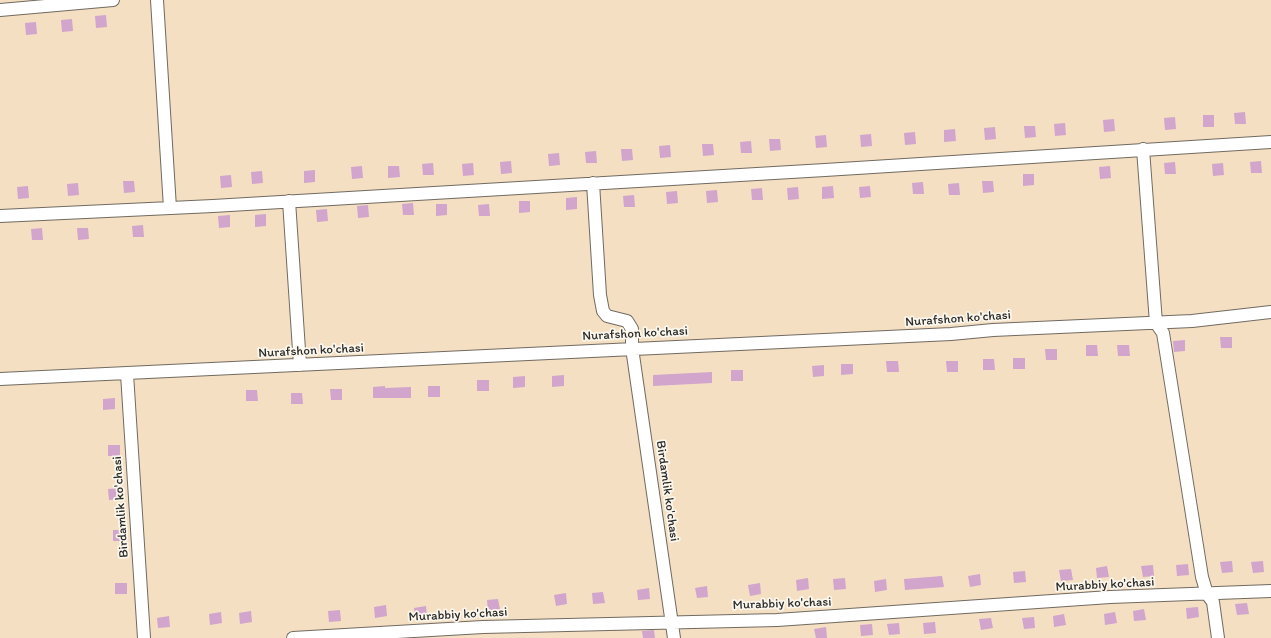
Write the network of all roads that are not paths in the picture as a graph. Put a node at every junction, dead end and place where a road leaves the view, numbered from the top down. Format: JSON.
{"nodes":[{"id":1,"x":113,"y":0,"type":"edge"},
{"id":2,"x":157,"y":0,"type":"edge"},
{"id":3,"x":0,"y":10,"type":"edge"},
{"id":4,"x":1271,"y":142,"type":"edge"},
{"id":5,"x":1143,"y":149,"type":"junction"},
{"id":6,"x":593,"y":183,"type":"junction"},
{"id":7,"x":289,"y":201,"type":"junction"},
{"id":8,"x":170,"y":208,"type":"junction"},
{"id":9,"x":0,"y":216,"type":"edge"},
{"id":10,"x":1271,"y":312,"type":"edge"},
{"id":11,"x":1156,"y":323,"type":"junction"},
{"id":12,"x":632,"y":348,"type":"junction"},
{"id":13,"x":300,"y":365,"type":"junction"},
{"id":14,"x":127,"y":374,"type":"junction"},
{"id":15,"x":0,"y":379,"type":"edge"},
{"id":16,"x":1271,"y":591,"type":"edge"},
{"id":17,"x":1207,"y":594,"type":"junction"},
{"id":18,"x":672,"y":621,"type":"junction"},
{"id":19,"x":144,"y":638,"type":"edge"},
{"id":20,"x":293,"y":638,"type":"edge"},
{"id":21,"x":674,"y":638,"type":"edge"},
{"id":22,"x":1218,"y":638,"type":"edge"}],
"edges":[{"from":1,"to":3,"type":"street"},
{"from":2,"to":8,"type":"street"},
{"from":4,"to":5,"type":"street"},
{"from":5,"to":6,"type":"street"},
{"from":5,"to":11,"type":"street"},
{"from":6,"to":7,"type":"street"},
{"from":6,"to":12,"type":"street","name":"Birdamlik ko'chasi"},
{"from":7,"to":8,"type":"street"},
{"from":7,"to":13,"type":"street"},
{"from":8,"to":9,"type":"street"},
{"from":10,"to":11,"type":"street","name":"Nurafshon ko'chasi"},
{"from":11,"to":12,"type":"street","name":"Nurafshon ko'chasi"},
{"from":11,"to":17,"type":"street"},
{"from":12,"to":13,"type":"street","name":"Nurafshon ko'chasi"},
{"from":12,"to":18,"type":"street","name":"Birdamlik ko'chasi"},
{"from":13,"to":14,"type":"street","name":"Nurafshon ko'chasi"},
{"from":14,"to":15,"type":"street","name":"Nurafshon ko'chasi"},
{"from":14,"to":19,"type":"street","name":"Birdamlik ko'chasi"},
{"from":16,"to":17,"type":"street","name":"Murabbiy ko'chasi"},
{"from":17,"to":18,"type":"street","name":"Murabbiy ko'chasi"},
{"from":17,"to":22,"type":"street"},
{"from":18,"to":20,"type":"street","name":"Murabbiy ko'chasi"},
{"from":18,"to":21,"type":"street","name":"Birdamlik ko'chasi"}]}
